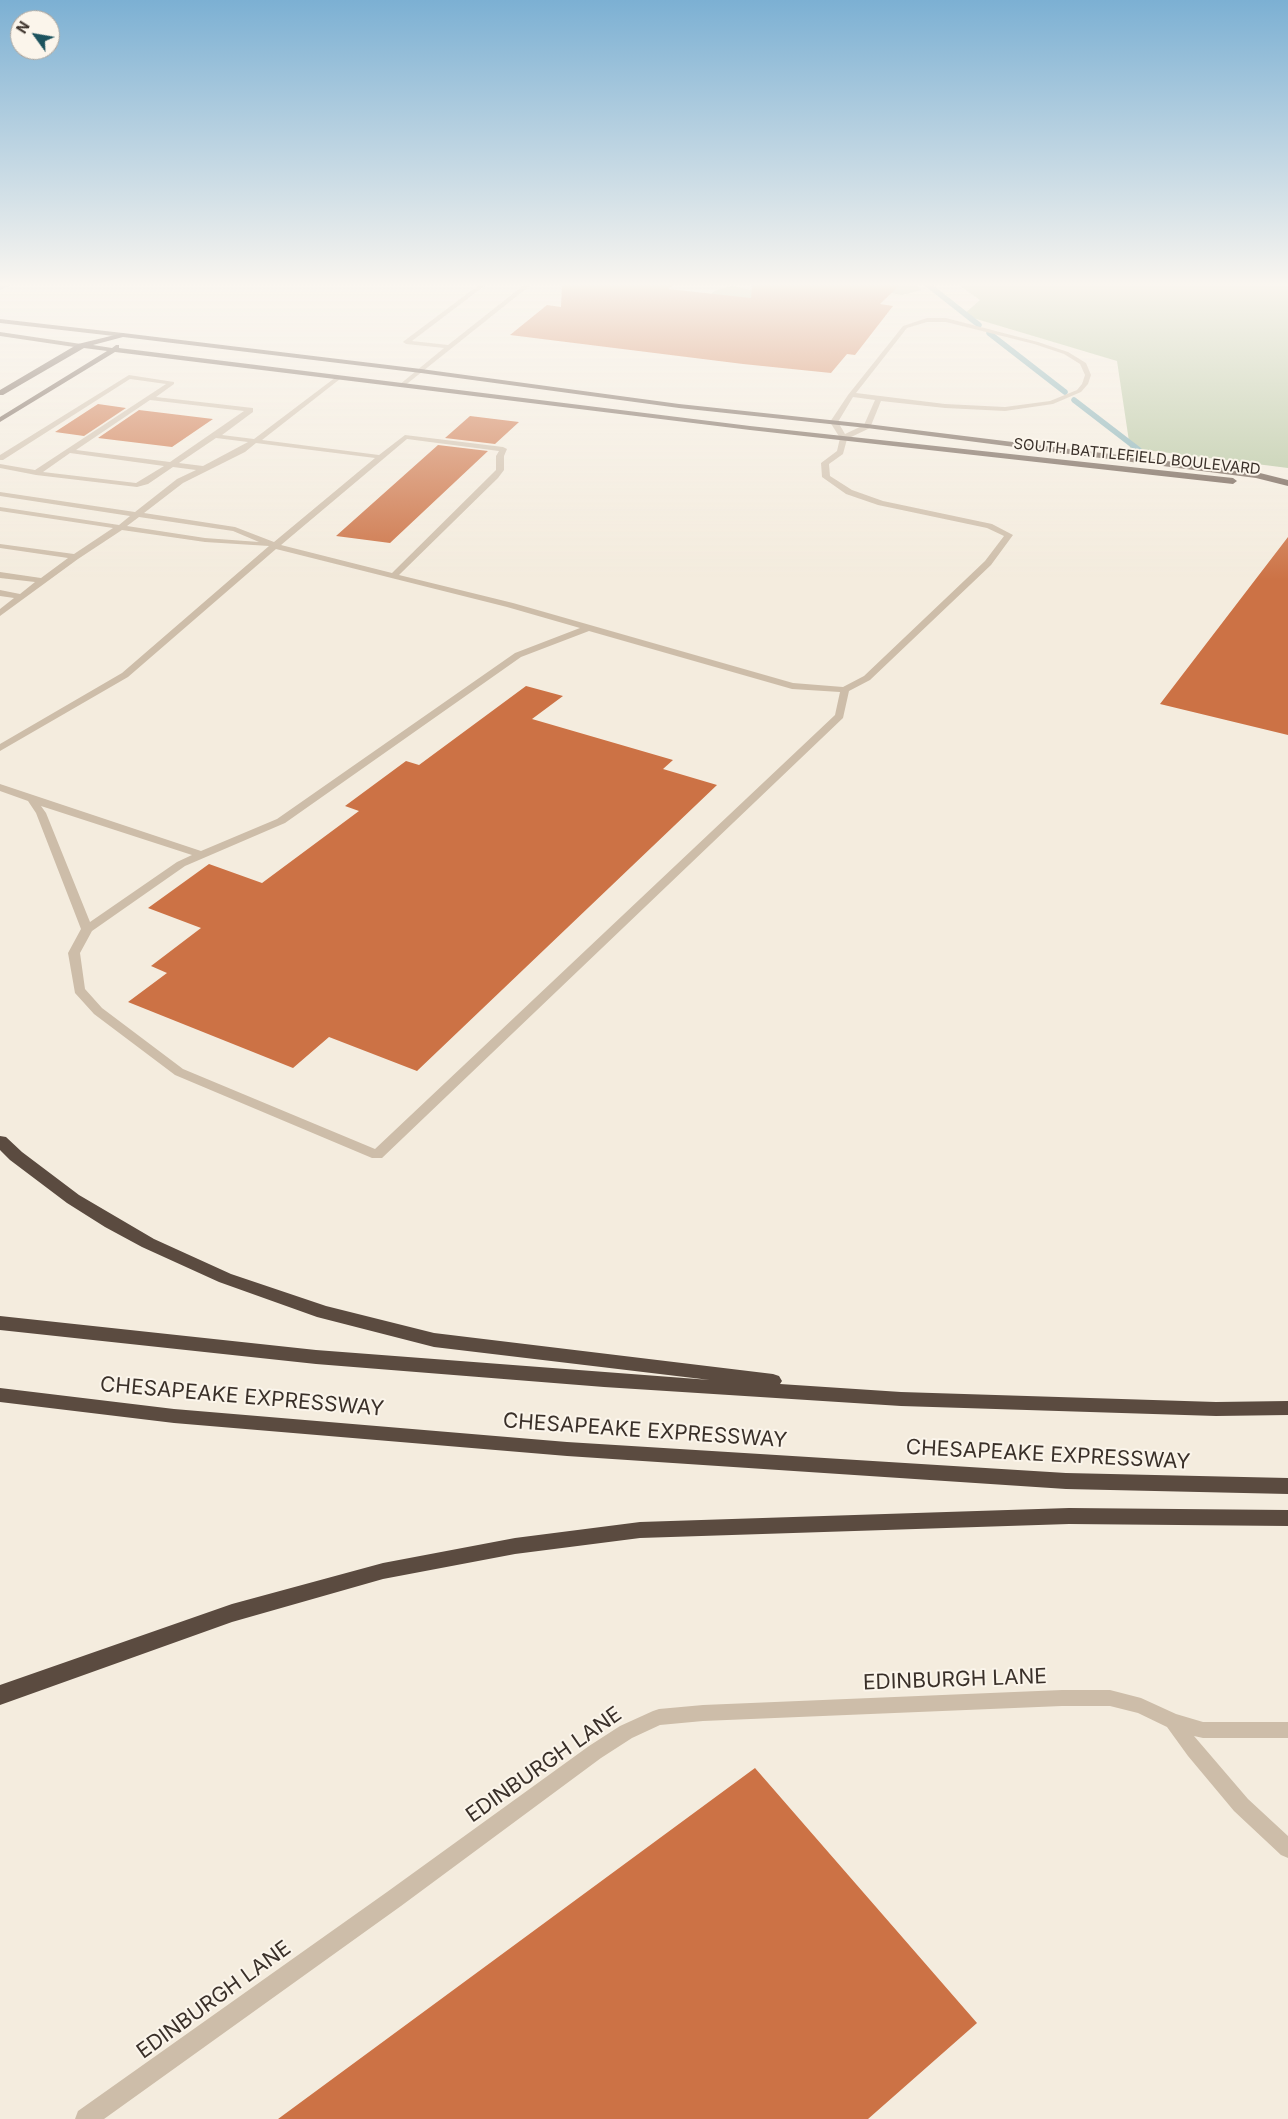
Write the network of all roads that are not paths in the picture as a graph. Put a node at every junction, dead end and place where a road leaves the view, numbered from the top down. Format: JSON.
{"nodes":[{"id":1,"x":18,"y":383,"type":"edge"},
{"id":2,"x":60,"y":383,"type":"edge"},
{"id":3,"x":120,"y":383,"type":"edge"},
{"id":4,"x":171,"y":383,"type":"edge"},
{"id":5,"x":332,"y":383,"type":"edge"},
{"id":6,"x":376,"y":383,"type":"edge"},
{"id":7,"x":405,"y":383,"type":"edge"},
{"id":8,"x":509,"y":383,"type":"edge"},
{"id":9,"x":861,"y":383,"type":"edge"},
{"id":10,"x":1085,"y":383,"type":"edge"},
{"id":11,"x":401,"y":386,"type":"junction"},
{"id":12,"x":0,"y":393,"type":"edge"},
{"id":13,"x":851,"y":395,"type":"junction"},
{"id":14,"x":149,"y":398,"type":"junction"},
{"id":15,"x":879,"y":398,"type":"junction"},
{"id":16,"x":0,"y":420,"type":"edge"},
{"id":17,"x":834,"y":422,"type":"junction"},
{"id":18,"x":867,"y":426,"type":"junction"},
{"id":19,"x":215,"y":436,"type":"junction"},
{"id":20,"x":844,"y":438,"type":"junction"},
{"id":21,"x":256,"y":440,"type":"junction"},
{"id":22,"x":69,"y":451,"type":"junction"},
{"id":23,"x":381,"y":457,"type":"junction"},
{"id":24,"x":0,"y":458,"type":"edge"},
{"id":25,"x":172,"y":464,"type":"junction"},
{"id":26,"x":0,"y":466,"type":"edge"},
{"id":27,"x":205,"y":469,"type":"junction"},
{"id":28,"x":36,"y":473,"type":"junction"},
{"id":29,"x":1288,"y":483,"type":"edge"},
{"id":30,"x":1288,"y":487,"type":"edge"},
{"id":31,"x":0,"y":494,"type":"edge"},
{"id":32,"x":0,"y":509,"type":"edge"},
{"id":33,"x":138,"y":514,"type":"junction"},
{"id":34,"x":122,"y":526,"type":"junction"},
{"id":35,"x":0,"y":546,"type":"edge"},
{"id":36,"x":275,"y":546,"type":"junction"},
{"id":37,"x":75,"y":557,"type":"junction"},
{"id":38,"x":0,"y":575,"type":"edge"},
{"id":39,"x":394,"y":575,"type":"junction"},
{"id":40,"x":43,"y":581,"type":"junction"},
{"id":41,"x":0,"y":594,"type":"edge"},
{"id":42,"x":22,"y":597,"type":"junction"},
{"id":43,"x":0,"y":613,"type":"edge"},
{"id":44,"x":588,"y":628,"type":"junction"},
{"id":45,"x":845,"y":690,"type":"junction"},
{"id":46,"x":0,"y":748,"type":"edge"},
{"id":47,"x":0,"y":787,"type":"edge"},
{"id":48,"x":32,"y":800,"type":"junction"},
{"id":49,"x":201,"y":855,"type":"junction"},
{"id":50,"x":87,"y":929,"type":"junction"},
{"id":51,"x":0,"y":1141,"type":"edge"},
{"id":52,"x":0,"y":1323,"type":"edge"},
{"id":53,"x":0,"y":1395,"type":"edge"},
{"id":54,"x":901,"y":1398,"type":"junction"},
{"id":55,"x":1288,"y":1408,"type":"edge"},
{"id":56,"x":1288,"y":1486,"type":"edge"},
{"id":57,"x":1288,"y":1518,"type":"edge"},
{"id":58,"x":0,"y":1695,"type":"edge"},
{"id":59,"x":1173,"y":1721,"type":"junction"},
{"id":60,"x":1288,"y":1730,"type":"edge"},
{"id":61,"x":1288,"y":1849,"type":"edge"},
{"id":62,"x":86,"y":2119,"type":"edge"}],
"edges":[{"from":1,"to":12,"type":"highway"},
{"from":2,"to":16,"type":"highway"},
{"from":3,"to":24,"type":"street"},
{"from":4,"to":14,"type":"street"},
{"from":5,"to":21,"type":"street"},
{"from":6,"to":11,"type":"highway","name":"SOUTH BATTLEFIELD BOULEVARD"},
{"from":7,"to":11,"type":"street"},
{"from":8,"to":17,"type":"highway","name":"SOUTH BATTLEFIELD BOULEVARD"},
{"from":9,"to":13,"type":"street"},
{"from":10,"to":15,"type":"street"},
{"from":11,"to":20,"type":"highway","name":"SOUTH BATTLEFIELD BOULEVARD"},
{"from":13,"to":15,"type":"street"},
{"from":13,"to":17,"type":"street"},
{"from":14,"to":19,"type":"street"},
{"from":14,"to":22,"type":"street"},
{"from":15,"to":18,"type":"street"},
{"from":17,"to":18,"type":"highway","name":"SOUTH BATTLEFIELD BOULEVARD"},
{"from":17,"to":20,"type":"street"},
{"from":18,"to":20,"type":"street"},
{"from":18,"to":29,"type":"highway","name":"SOUTH BATTLEFIELD BOULEVARD"},
{"from":19,"to":21,"type":"street"},
{"from":19,"to":25,"type":"street"},
{"from":20,"to":30,"type":"highway","name":"SOUTH BATTLEFIELD BOULEVARD"},
{"from":20,"to":45,"type":"street"},
{"from":21,"to":23,"type":"street"},
{"from":21,"to":27,"type":"street"},
{"from":22,"to":25,"type":"street"},
{"from":22,"to":28,"type":"street"},
{"from":23,"to":36,"type":"street"},
{"from":23,"to":39,"type":"street"},
{"from":25,"to":27,"type":"street"},
{"from":25,"to":28,"type":"street"},
{"from":26,"to":28,"type":"street"},
{"from":27,"to":33,"type":"street"},
{"from":31,"to":33,"type":"street"},
{"from":32,"to":34,"type":"street"},
{"from":33,"to":34,"type":"street"},
{"from":33,"to":36,"type":"street"},
{"from":34,"to":36,"type":"street"},
{"from":34,"to":37,"type":"street"},
{"from":35,"to":37,"type":"street"},
{"from":36,"to":39,"type":"street"},
{"from":36,"to":46,"type":"street"},
{"from":37,"to":40,"type":"street"},
{"from":38,"to":40,"type":"street"},
{"from":39,"to":44,"type":"street"},
{"from":40,"to":42,"type":"street"},
{"from":41,"to":42,"type":"street"},
{"from":42,"to":43,"type":"street"},
{"from":44,"to":45,"type":"street"},
{"from":44,"to":49,"type":"street"},
{"from":45,"to":50,"type":"street"},
{"from":47,"to":48,"type":"street"},
{"from":48,"to":49,"type":"street"},
{"from":48,"to":50,"type":"street"},
{"from":49,"to":50,"type":"street"},
{"from":51,"to":54,"type":"highway"},
{"from":52,"to":54,"type":"highway"},
{"from":53,"to":56,"type":"highway","name":"CHESAPEAKE EXPRESSWAY"},
{"from":54,"to":55,"type":"highway"},
{"from":57,"to":58,"type":"highway"},
{"from":59,"to":60,"type":"street","name":"EDINBURGH LANE"},
{"from":59,"to":61,"type":"street"},
{"from":59,"to":62,"type":"street","name":"EDINBURGH LANE"}]}
